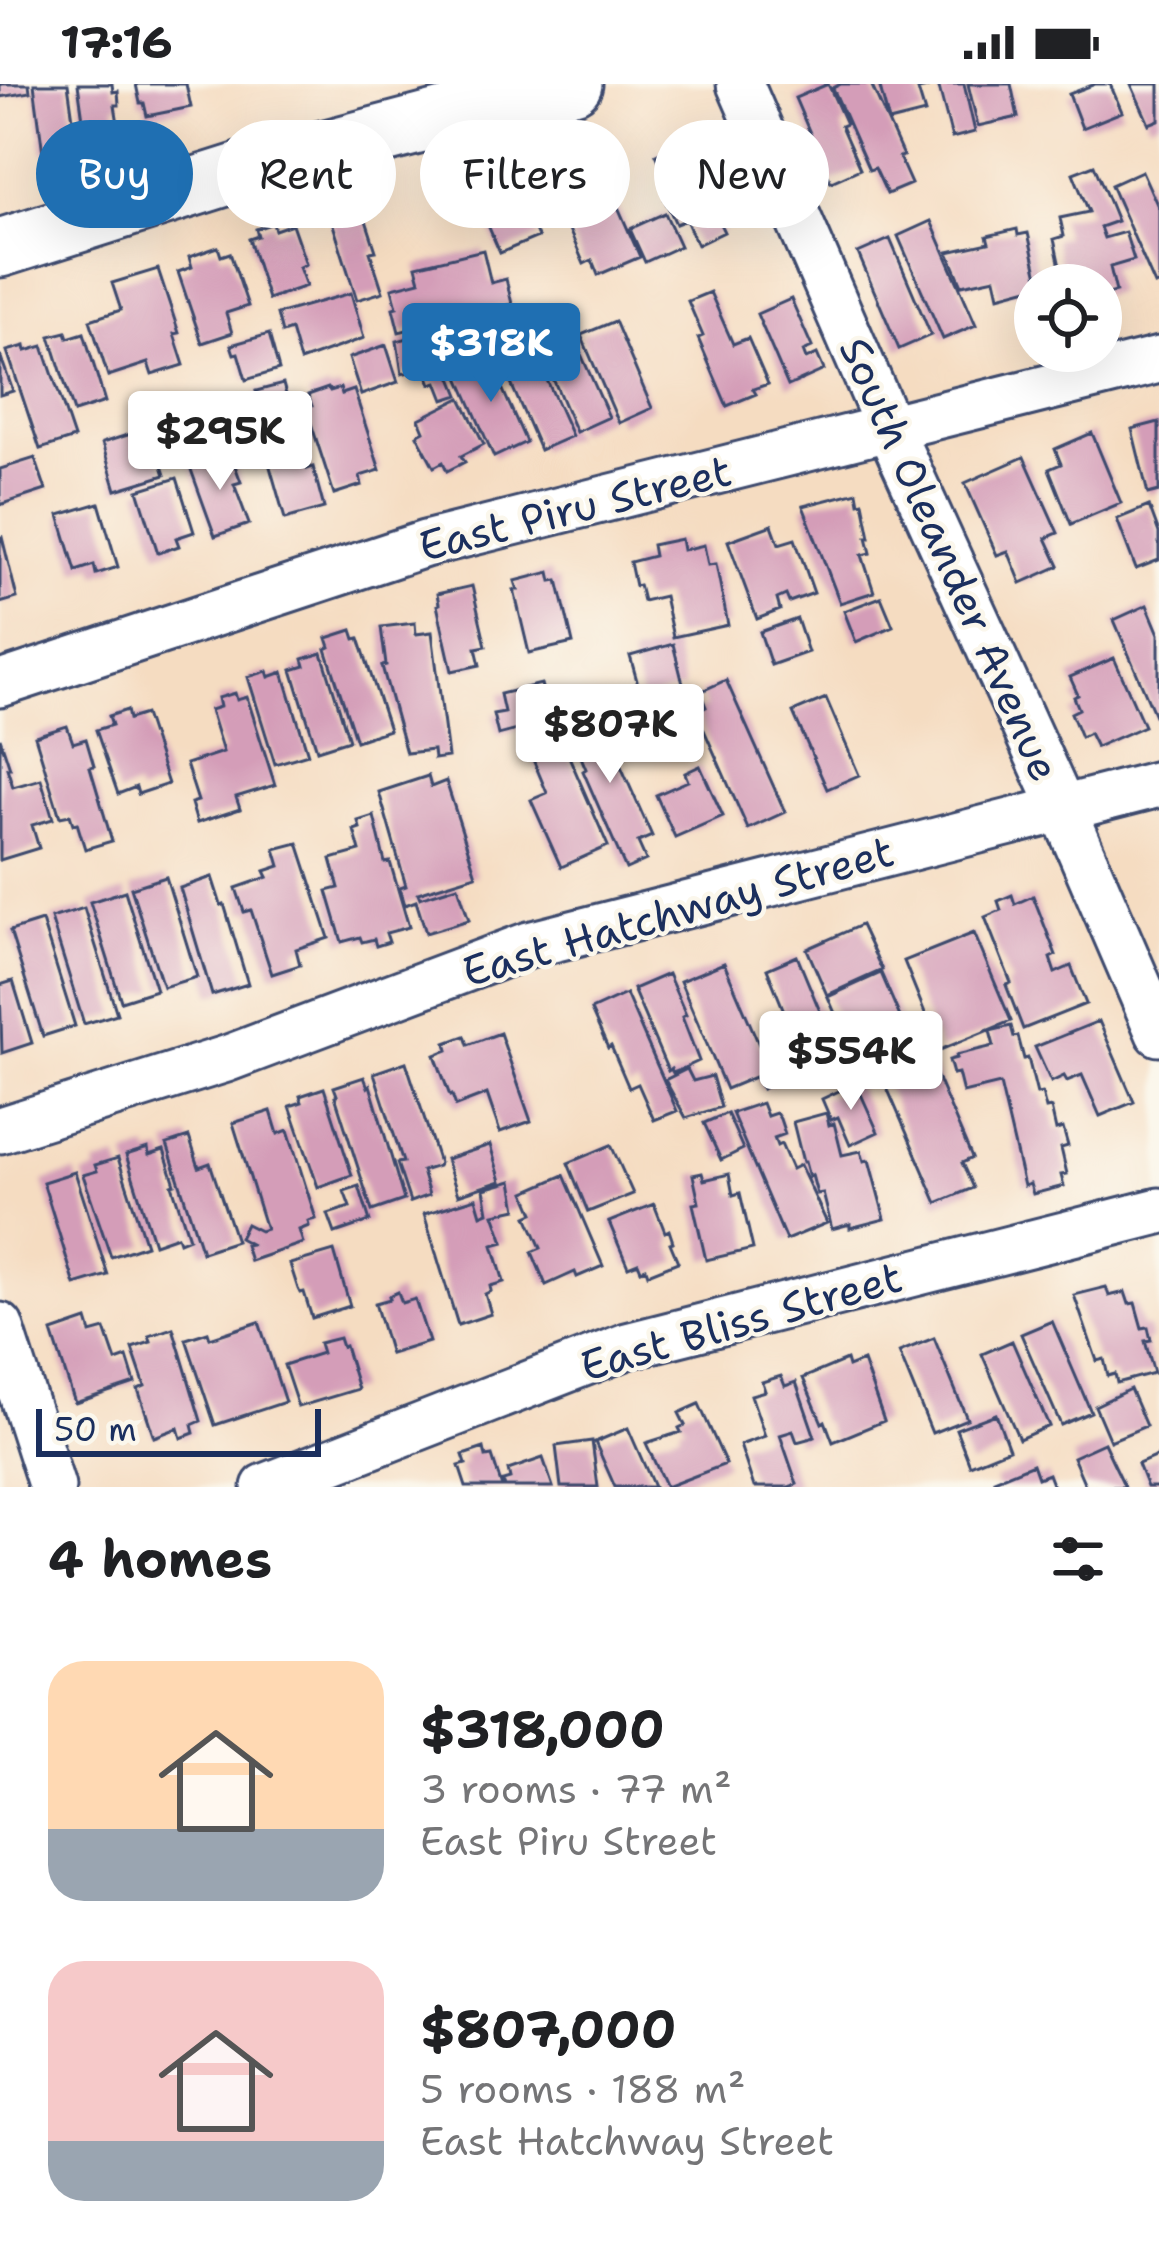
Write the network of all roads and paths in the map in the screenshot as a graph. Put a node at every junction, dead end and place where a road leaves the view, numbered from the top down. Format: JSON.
{"nodes":[{"id":1,"x":573,"y":84,"type":"edge"},
{"id":2,"x":740,"y":84,"type":"edge"},
{"id":3,"x":0,"y":248,"type":"edge"},
{"id":4,"x":1159,"y":360,"type":"edge"},
{"id":5,"x":889,"y":428,"type":"junction"},
{"id":6,"x":0,"y":684,"type":"edge"},
{"id":7,"x":1159,"y":784,"type":"edge"},
{"id":8,"x":1062,"y":808,"type":"junction"},
{"id":9,"x":1159,"y":1033,"type":"edge"},
{"id":10,"x":0,"y":1130,"type":"edge"},
{"id":11,"x":1159,"y":1211,"type":"edge"},
{"id":12,"x":0,"y":1326,"type":"edge"},
{"id":13,"x":52,"y":1487,"type":"edge"},
{"id":14,"x":265,"y":1487,"type":"edge"}],
"edges":[{"from":1,"to":3,"type":"street"},
{"from":2,"to":5,"type":"street","name":"South Oleander Avenue"},
{"from":4,"to":5,"type":"street","name":"East Piru Street"},
{"from":5,"to":6,"type":"street","name":"East Piru Street"},
{"from":5,"to":8,"type":"street","name":"South Oleander Avenue"},
{"from":7,"to":8,"type":"street","name":"East Hatchway Street"},
{"from":8,"to":9,"type":"street","name":"South Oleander Avenue"},
{"from":8,"to":10,"type":"street","name":"East Hatchway Street"},
{"from":11,"to":14,"type":"street","name":"East Bliss Street"},
{"from":12,"to":13,"type":"street"}]}
